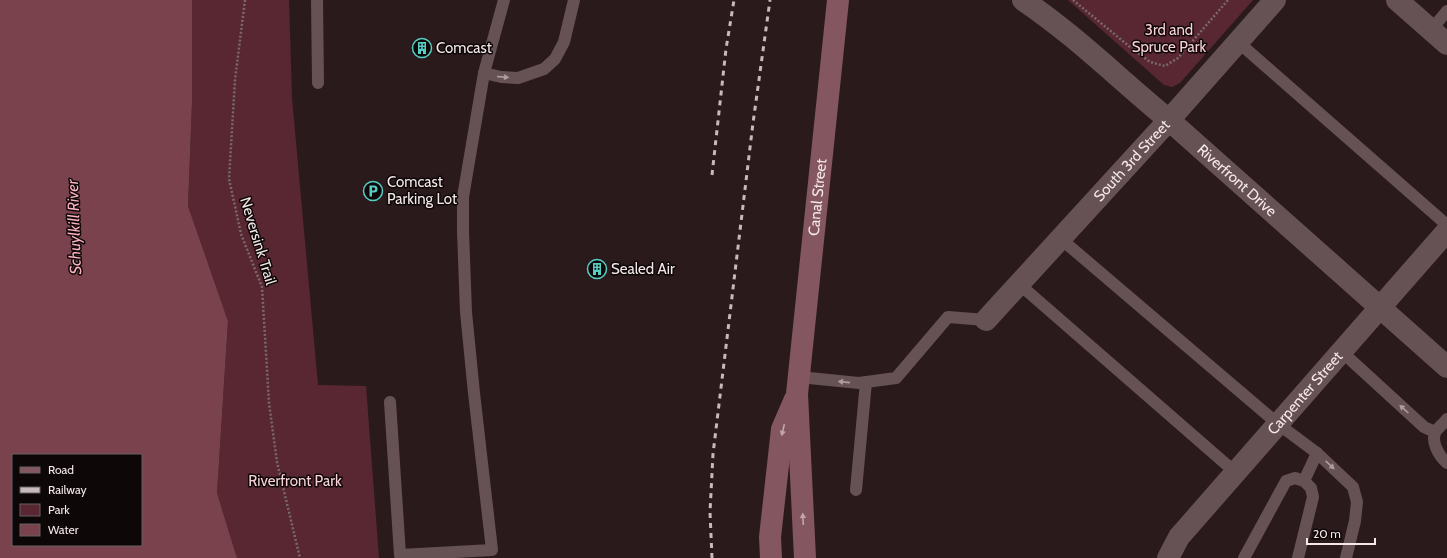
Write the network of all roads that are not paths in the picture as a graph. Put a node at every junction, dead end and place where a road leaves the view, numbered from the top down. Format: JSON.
{"nodes":[{"id":1,"x":317,"y":0,"type":"edge"},
{"id":2,"x":504,"y":0,"type":"edge"},
{"id":3,"x":574,"y":0,"type":"edge"},
{"id":4,"x":838,"y":0,"type":"edge"},
{"id":5,"x":1023,"y":0,"type":"edge"},
{"id":6,"x":1275,"y":0,"type":"edge"},
{"id":7,"x":1397,"y":0,"type":"edge"},
{"id":8,"x":1447,"y":11,"type":"edge"},
{"id":9,"x":1430,"y":30,"type":"junction"},
{"id":10,"x":1238,"y":42,"type":"junction"},
{"id":11,"x":1447,"y":44,"type":"edge"},
{"id":12,"x":484,"y":74,"type":"junction"},
{"id":13,"x":318,"y":83,"type":"dead end"},
{"id":14,"x":1169,"y":120,"type":"junction"},
{"id":15,"x":1447,"y":225,"type":"edge"},
{"id":16,"x":1447,"y":231,"type":"edge"},
{"id":17,"x":1060,"y":239,"type":"junction"},
{"id":18,"x":1019,"y":284,"type":"junction"},
{"id":19,"x":1380,"y":308,"type":"junction"},
{"id":20,"x":986,"y":320,"type":"joint"},
{"id":21,"x":1342,"y":352,"type":"junction"},
{"id":22,"x":1447,"y":367,"type":"edge"},
{"id":23,"x":866,"y":382,"type":"junction"},
{"id":24,"x":798,"y":386,"type":"junction"},
{"id":25,"x":390,"y":402,"type":"dead end"},
{"id":26,"x":1447,"y":419,"type":"edge"},
{"id":27,"x":1278,"y":424,"type":"junction"},
{"id":28,"x":1435,"y":432,"type":"junction"},
{"id":29,"x":1317,"y":453,"type":"junction"},
{"id":30,"x":1447,"y":463,"type":"edge"},
{"id":31,"x":1235,"y":472,"type":"junction"},
{"id":32,"x":1304,"y":481,"type":"junction"},
{"id":33,"x":856,"y":490,"type":"dead end"},
{"id":34,"x":771,"y":558,"type":"edge"},
{"id":35,"x":805,"y":558,"type":"edge"},
{"id":36,"x":1168,"y":558,"type":"edge"},
{"id":37,"x":1244,"y":558,"type":"edge"},
{"id":38,"x":1298,"y":558,"type":"edge"},
{"id":39,"x":1346,"y":558,"type":"edge"}],
"edges":[{"from":1,"to":13,"type":"lane"},
{"from":2,"to":12,"type":"lane"},
{"from":12,"to":3,"type":"lane","one_way":true},
{"from":4,"to":24,"type":"street","name":"Canal Street"},
{"from":5,"to":14,"type":"street","name":"Riverfront Drive"},
{"from":6,"to":10,"type":"street","name":"South 3rd Street"},
{"from":7,"to":9,"type":"street"},
{"from":8,"to":9,"type":"lane"},
{"from":9,"to":11,"type":"street"},
{"from":10,"to":14,"type":"street","name":"South 3rd Street"},
{"from":10,"to":15,"type":"lane"},
{"from":12,"to":25,"type":"lane"},
{"from":14,"to":17,"type":"street","name":"South 3rd Street"},
{"from":14,"to":19,"type":"street","name":"Riverfront Drive"},
{"from":16,"to":19,"type":"street","name":"Carpenter Street"},
{"from":17,"to":18,"type":"street","name":"South 3rd Street"},
{"from":17,"to":27,"type":"lane"},
{"from":18,"to":20,"type":"street","name":"South 3rd Street"},
{"from":18,"to":31,"type":"lane"},
{"from":19,"to":21,"type":"street","name":"Carpenter Street"},
{"from":19,"to":22,"type":"street","name":"Riverfront Drive"},
{"from":20,"to":23,"type":"lane"},
{"from":21,"to":27,"type":"street","name":"Carpenter Street"},
{"from":28,"to":21,"type":"lane","one_way":true},
{"from":23,"to":24,"type":"lane","one_way":true},
{"from":23,"to":33,"type":"lane"},
{"from":24,"to":34,"type":"street","name":"Canal Street","one_way":true},
{"from":35,"to":24,"type":"street","name":"Canal Street","one_way":true},
{"from":26,"to":28,"type":"lane"},
{"from":27,"to":29,"type":"lane"},
{"from":27,"to":31,"type":"street","name":"Carpenter Street"},
{"from":28,"to":30,"type":"lane"},
{"from":29,"to":32,"type":"lane"},
{"from":29,"to":39,"type":"lane","one_way":true},
{"from":31,"to":36,"type":"street","name":"Carpenter Street"},
{"from":32,"to":37,"type":"lane"},
{"from":32,"to":38,"type":"lane"}]}
